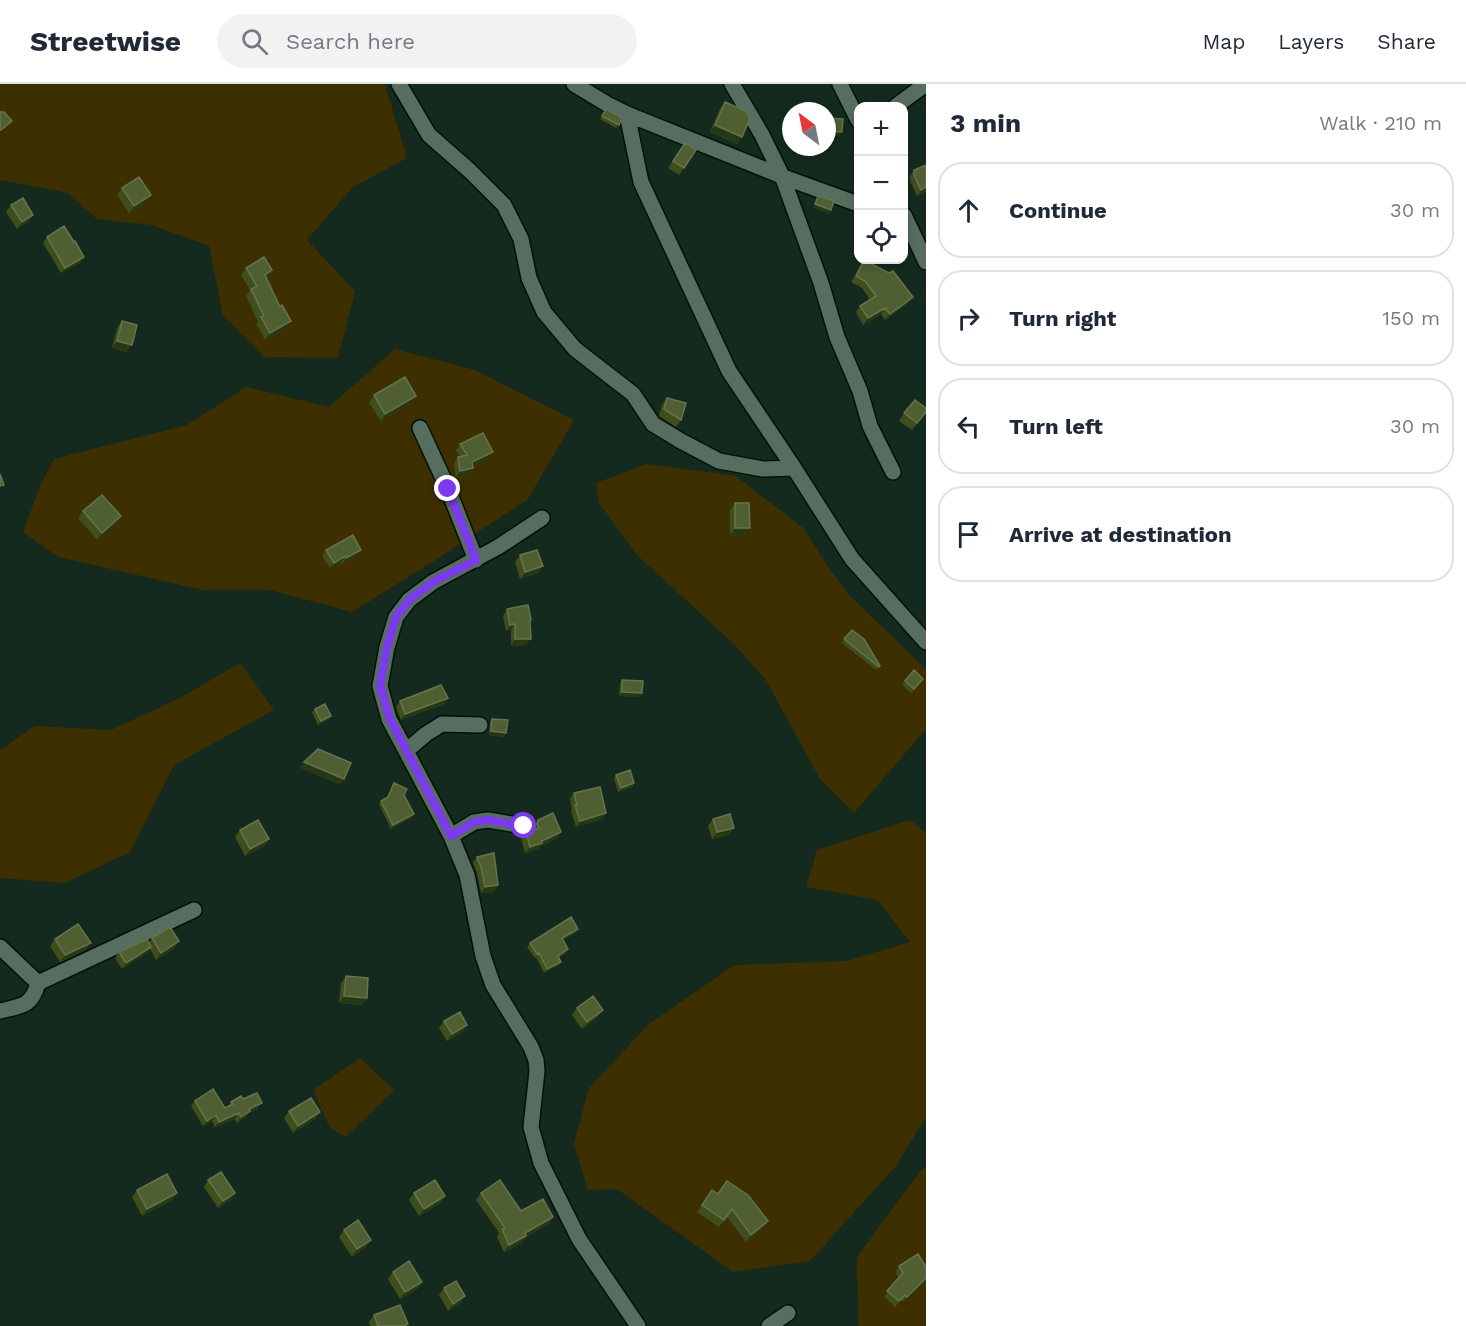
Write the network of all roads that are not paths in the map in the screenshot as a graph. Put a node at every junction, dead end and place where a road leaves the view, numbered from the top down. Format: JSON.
{"nodes":[{"id":1,"x":399,"y":84,"type":"edge"},
{"id":2,"x":574,"y":84,"type":"edge"},
{"id":3,"x":732,"y":84,"type":"edge"},
{"id":4,"x":840,"y":84,"type":"edge"},
{"id":5,"x":926,"y":84,"type":"edge"},
{"id":6,"x":901,"y":102,"type":"edge"},
{"id":7,"x":854,"y":112,"type":"edge"},
{"id":8,"x":627,"y":114,"type":"junction"},
{"id":9,"x":782,"y":176,"type":"junction"},
{"id":10,"x":854,"y":203,"type":"edge"},
{"id":11,"x":908,"y":225,"type":"edge"},
{"id":12,"x":926,"y":262,"type":"edge"},
{"id":13,"x":420,"y":428,"type":"dead end"},
{"id":14,"x":794,"y":468,"type":"junction"},
{"id":15,"x":893,"y":472,"type":"dead end"},
{"id":16,"x":542,"y":518,"type":"dead end"},
{"id":17,"x":476,"y":560,"type":"junction"},
{"id":18,"x":926,"y":642,"type":"edge"},
{"id":19,"x":480,"y":725,"type":"dead end"},
{"id":20,"x":406,"y":751,"type":"junction"},
{"id":21,"x":524,"y":826,"type":"dead end"},
{"id":22,"x":451,"y":836,"type":"junction"},
{"id":23,"x":194,"y":910,"type":"dead end"},
{"id":24,"x":0,"y":947,"type":"edge"},
{"id":25,"x":38,"y":983,"type":"junction"},
{"id":26,"x":0,"y":1011,"type":"edge"},
{"id":27,"x":788,"y":1312,"type":"dead end"},
{"id":28,"x":638,"y":1326,"type":"edge"},
{"id":29,"x":769,"y":1326,"type":"edge"}],
"edges":[{"from":1,"to":14,"type":"street"},
{"from":2,"to":8,"type":"street"},
{"from":3,"to":9,"type":"street"},
{"from":4,"to":7,"type":"street"},
{"from":5,"to":6,"type":"street"},
{"from":8,"to":9,"type":"street"},
{"from":8,"to":14,"type":"street"},
{"from":9,"to":10,"type":"street"},
{"from":9,"to":15,"type":"street"},
{"from":11,"to":12,"type":"street"},
{"from":13,"to":17,"type":"street"},
{"from":14,"to":18,"type":"street"},
{"from":16,"to":17,"type":"street"},
{"from":17,"to":20,"type":"street"},
{"from":19,"to":20,"type":"street"},
{"from":20,"to":22,"type":"street"},
{"from":21,"to":22,"type":"street"},
{"from":22,"to":28,"type":"street"},
{"from":23,"to":25,"type":"street"},
{"from":24,"to":25,"type":"street"},
{"from":25,"to":26,"type":"street"},
{"from":27,"to":29,"type":"street"}]}
